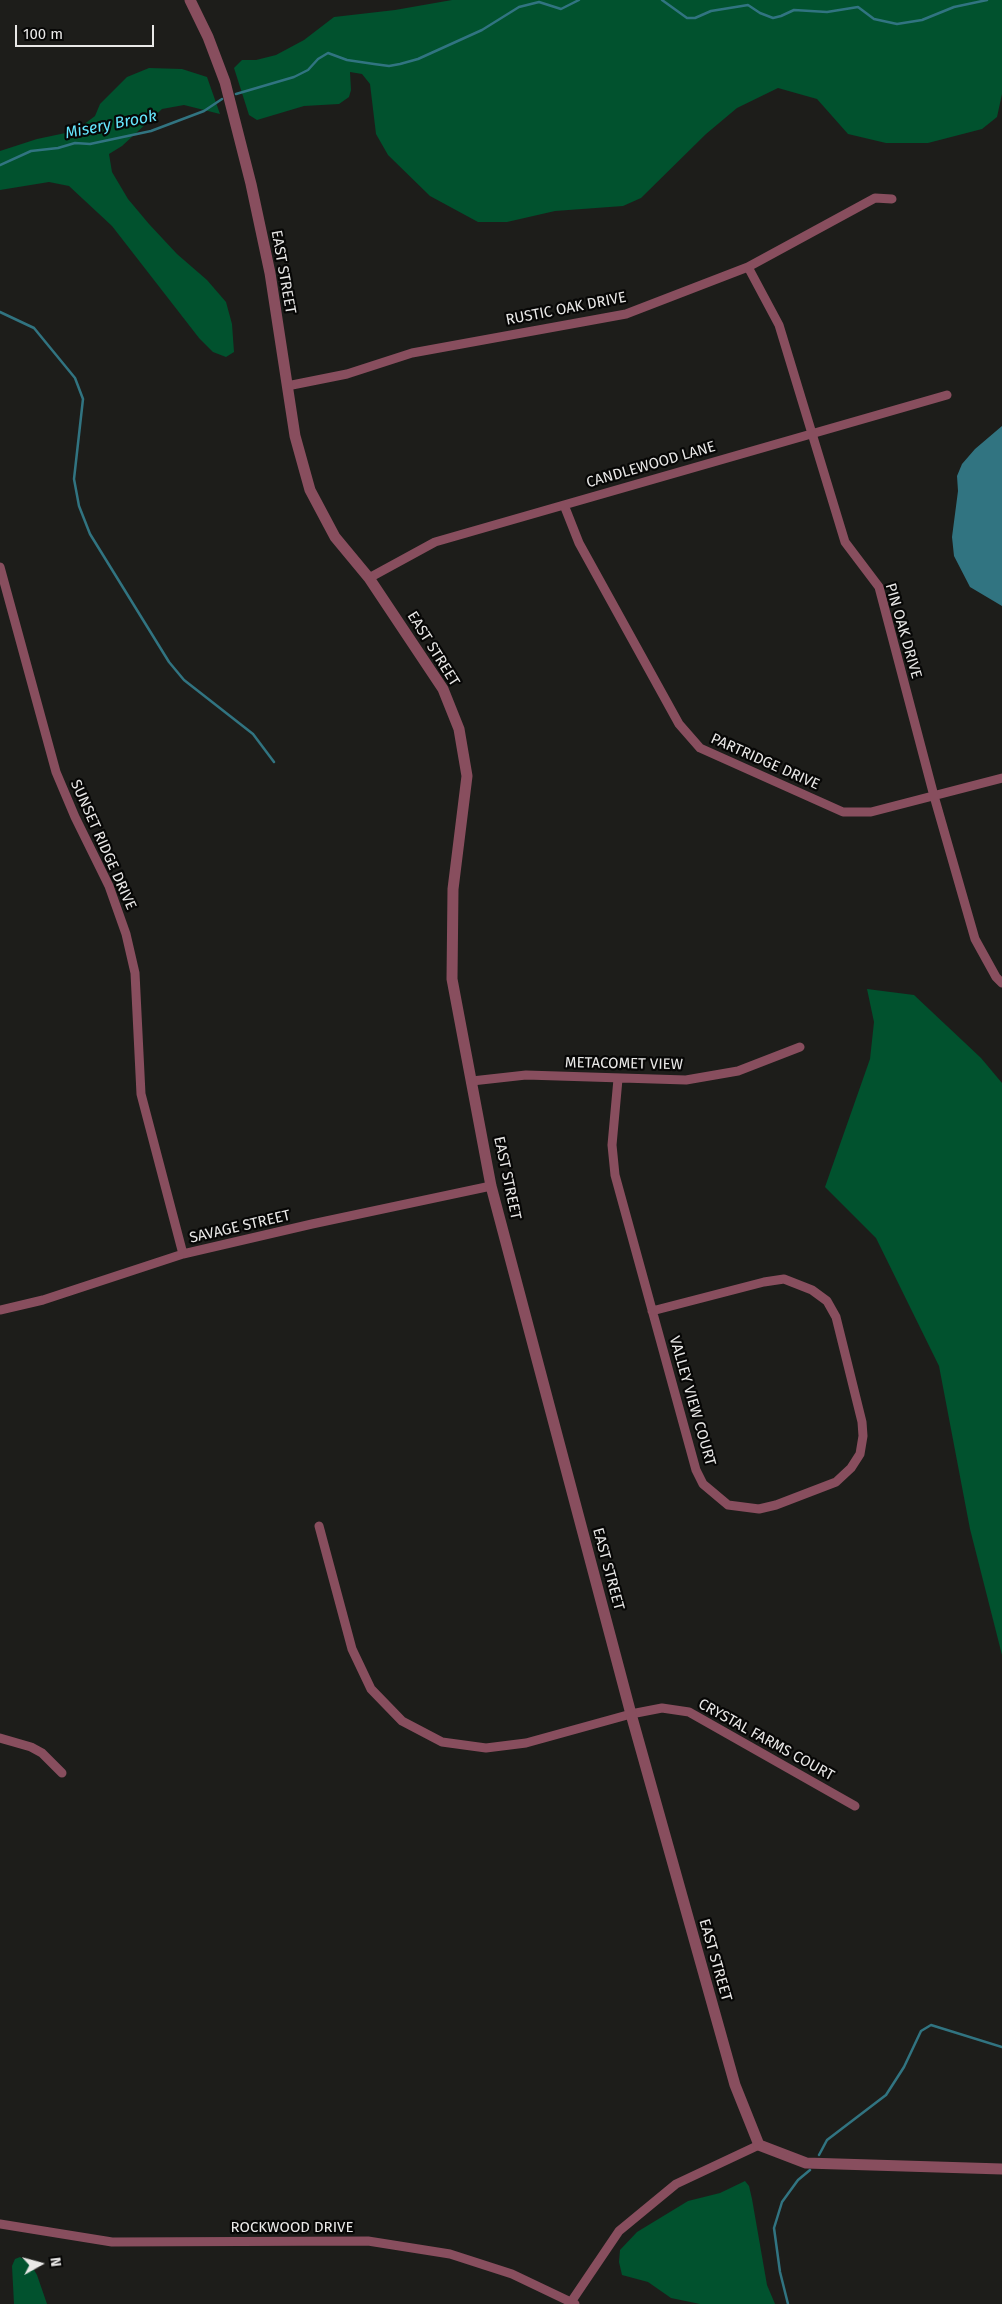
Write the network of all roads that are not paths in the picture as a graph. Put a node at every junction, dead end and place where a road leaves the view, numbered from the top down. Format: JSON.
{"nodes":[{"id":1,"x":190,"y":0,"type":"edge"},
{"id":2,"x":892,"y":199,"type":"dead end"},
{"id":3,"x":748,"y":267,"type":"junction"},
{"id":4,"x":287,"y":386,"type":"junction"},
{"id":5,"x":947,"y":394,"type":"dead end"},
{"id":6,"x":812,"y":432,"type":"junction"},
{"id":7,"x":564,"y":505,"type":"junction"},
{"id":8,"x":0,"y":567,"type":"edge"},
{"id":9,"x":369,"y":578,"type":"junction"},
{"id":10,"x":1002,"y":778,"type":"edge"},
{"id":11,"x":934,"y":796,"type":"junction"},
{"id":12,"x":1002,"y":983,"type":"edge"},
{"id":13,"x":800,"y":1047,"type":"dead end"},
{"id":14,"x":618,"y":1079,"type":"junction"},
{"id":15,"x":472,"y":1081,"type":"junction"},
{"id":16,"x":491,"y":1186,"type":"junction"},
{"id":17,"x":183,"y":1254,"type":"junction"},
{"id":18,"x":0,"y":1310,"type":"edge"},
{"id":19,"x":652,"y":1310,"type":"junction"},
{"id":20,"x":319,"y":1526,"type":"dead end"},
{"id":21,"x":631,"y":1714,"type":"junction"},
{"id":22,"x":0,"y":1738,"type":"edge"},
{"id":23,"x":62,"y":1773,"type":"dead end"},
{"id":24,"x":855,"y":1806,"type":"dead end"},
{"id":25,"x":759,"y":2145,"type":"junction"},
{"id":26,"x":1002,"y":2169,"type":"edge"},
{"id":27,"x":0,"y":2224,"type":"edge"},
{"id":28,"x":573,"y":2303,"type":"edge"}],
"edges":[{"from":1,"to":4,"type":"street","name":"EAST STREET"},
{"from":2,"to":3,"type":"street","name":"RUSTIC OAK DRIVE"},
{"from":3,"to":4,"type":"street","name":"RUSTIC OAK DRIVE"},
{"from":3,"to":6,"type":"street","name":"PIN OAK DRIVE"},
{"from":4,"to":9,"type":"street","name":"EAST STREET"},
{"from":5,"to":6,"type":"street","name":"CANDLEWOOD LANE"},
{"from":6,"to":7,"type":"street","name":"CANDLEWOOD LANE"},
{"from":6,"to":11,"type":"street","name":"PIN OAK DRIVE"},
{"from":7,"to":9,"type":"street","name":"CANDLEWOOD LANE"},
{"from":7,"to":11,"type":"street","name":"PARTRIDGE DRIVE"},
{"from":8,"to":17,"type":"street","name":"SUNSET RIDGE DRIVE"},
{"from":9,"to":15,"type":"street","name":"EAST STREET"},
{"from":10,"to":11,"type":"street","name":"PARTRIDGE DRIVE"},
{"from":11,"to":12,"type":"street","name":"PIN OAK DRIVE"},
{"from":13,"to":14,"type":"street","name":"METACOMET VIEW"},
{"from":14,"to":15,"type":"street","name":"METACOMET VIEW"},
{"from":14,"to":19,"type":"street","name":"VALLEY VIEW COURT"},
{"from":15,"to":16,"type":"street","name":"EAST STREET"},
{"from":16,"to":17,"type":"street","name":"SAVAGE STREET"},
{"from":16,"to":21,"type":"street","name":"EAST STREET"},
{"from":17,"to":18,"type":"street","name":"SAVAGE STREET"},
{"from":19,"to":19,"type":"street","name":"VALLEY VIEW COURT"},
{"from":20,"to":21,"type":"street","name":"CRYSTAL FARMS COURT"},
{"from":21,"to":24,"type":"street","name":"CRYSTAL FARMS COURT"},
{"from":21,"to":25,"type":"street","name":"EAST STREET"},
{"from":22,"to":23,"type":"street"},
{"from":25,"to":26,"type":"street"},
{"from":25,"to":28,"type":"street"},
{"from":27,"to":28,"type":"street","name":"ROCKWOOD DRIVE"}]}
